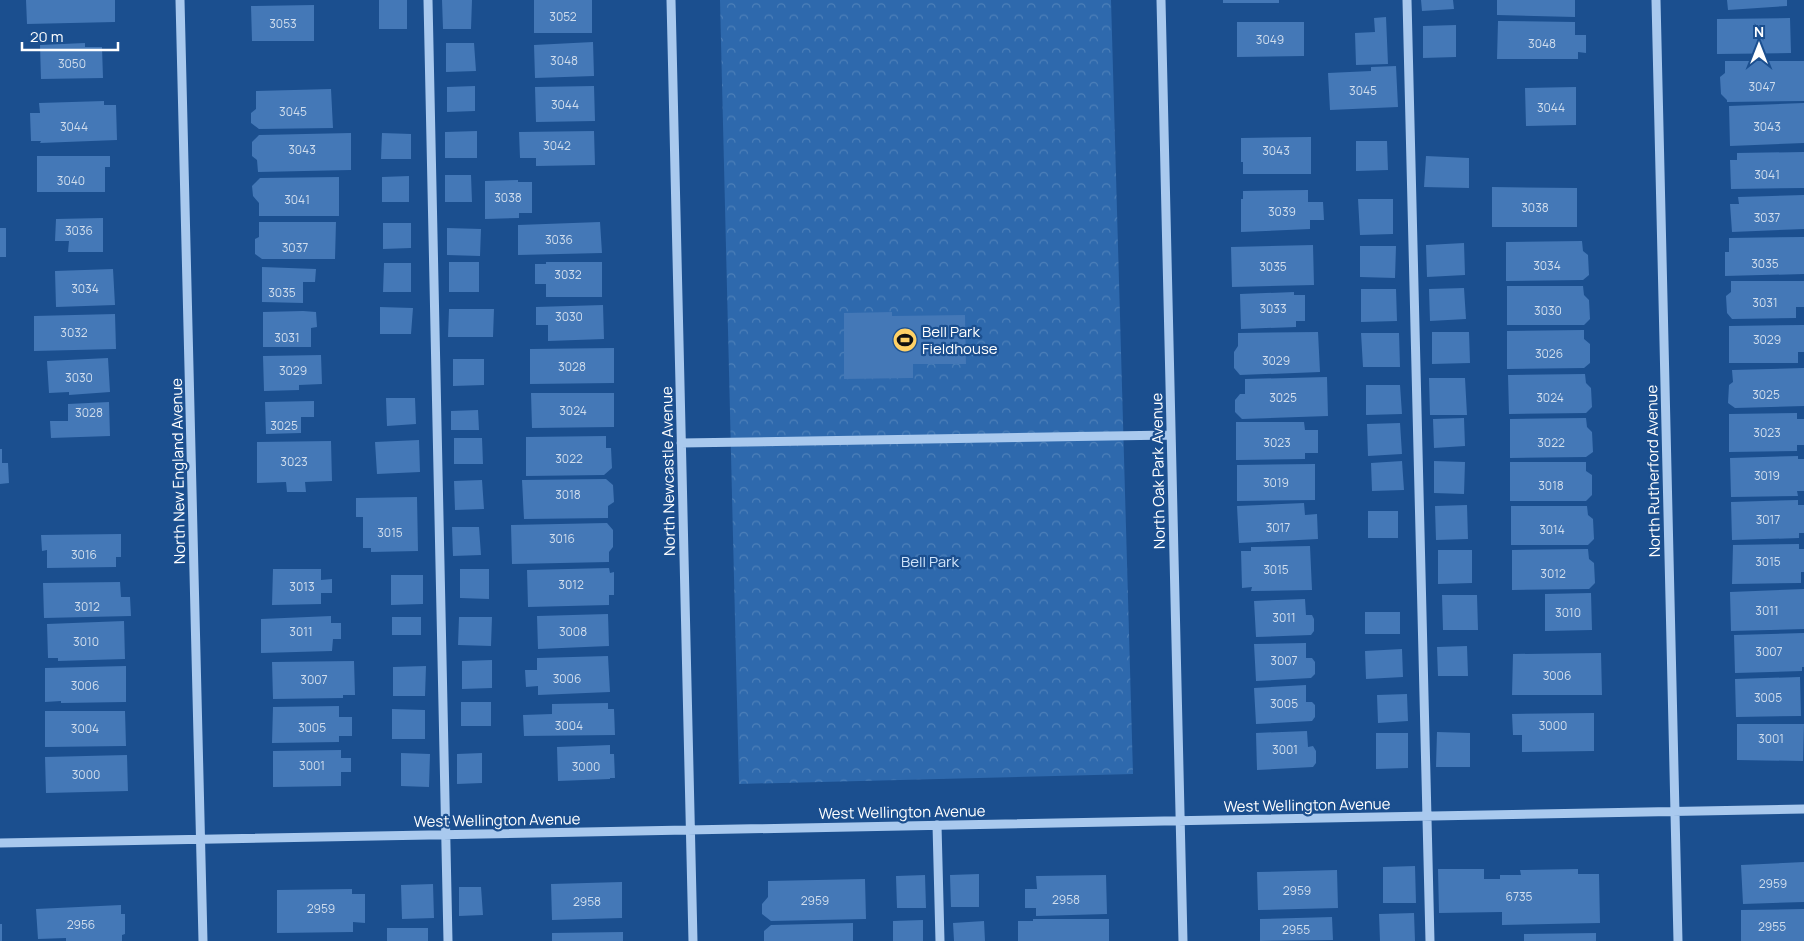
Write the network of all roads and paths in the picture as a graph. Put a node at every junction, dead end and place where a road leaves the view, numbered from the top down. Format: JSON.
{"nodes":[{"id":1,"x":180,"y":0,"type":"edge"},
{"id":2,"x":428,"y":0,"type":"edge"},
{"id":3,"x":671,"y":0,"type":"edge"},
{"id":4,"x":1161,"y":0,"type":"edge"},
{"id":5,"x":1407,"y":0,"type":"edge"},
{"id":6,"x":1656,"y":0,"type":"edge"},
{"id":7,"x":1171,"y":435,"type":"junction"},
{"id":8,"x":681,"y":443,"type":"junction"},
{"id":9,"x":1804,"y":809,"type":"edge"},
{"id":10,"x":1675,"y":812,"type":"junction"},
{"id":11,"x":1427,"y":816,"type":"junction"},
{"id":12,"x":1180,"y":821,"type":"junction"},
{"id":13,"x":937,"y":825,"type":"junction"},
{"id":14,"x":690,"y":830,"type":"junction"},
{"id":15,"x":446,"y":834,"type":"junction"},
{"id":16,"x":200,"y":839,"type":"junction"},
{"id":17,"x":0,"y":843,"type":"edge"},
{"id":18,"x":202,"y":941,"type":"edge"},
{"id":19,"x":448,"y":941,"type":"edge"},
{"id":20,"x":693,"y":941,"type":"edge"},
{"id":21,"x":940,"y":941,"type":"edge"},
{"id":22,"x":1183,"y":941,"type":"edge"},
{"id":23,"x":1430,"y":941,"type":"edge"},
{"id":24,"x":1678,"y":941,"type":"edge"}],
"edges":[{"from":1,"to":16,"type":"street","name":"North New England Avenue"},
{"from":2,"to":15,"type":"street"},
{"from":3,"to":8,"type":"street","name":"North Newcastle Avenue"},
{"from":4,"to":7,"type":"street","name":"North Oak Park Avenue"},
{"from":5,"to":11,"type":"street"},
{"from":6,"to":10,"type":"street","name":"North Rutherford Avenue"},
{"from":7,"to":8,"type":"street"},
{"from":7,"to":12,"type":"street","name":"North Oak Park Avenue"},
{"from":8,"to":14,"type":"street","name":"North Newcastle Avenue"},
{"from":9,"to":10,"type":"street","name":"West Wellington Avenue"},
{"from":10,"to":11,"type":"street","name":"West Wellington Avenue"},
{"from":10,"to":24,"type":"street","name":"North Rutherford Avenue"},
{"from":11,"to":12,"type":"street","name":"West Wellington Avenue"},
{"from":11,"to":23,"type":"street"},
{"from":12,"to":13,"type":"street","name":"West Wellington Avenue"},
{"from":12,"to":22,"type":"street","name":"North Oak Park Avenue"},
{"from":13,"to":14,"type":"street","name":"West Wellington Avenue"},
{"from":13,"to":21,"type":"street"},
{"from":14,"to":15,"type":"street","name":"West Wellington Avenue"},
{"from":14,"to":20,"type":"street","name":"North Newcastle Avenue"},
{"from":15,"to":16,"type":"street","name":"West Wellington Avenue"},
{"from":15,"to":19,"type":"street"},
{"from":16,"to":17,"type":"street","name":"West Wellington Avenue"},
{"from":16,"to":18,"type":"street","name":"North New England Avenue"}]}
